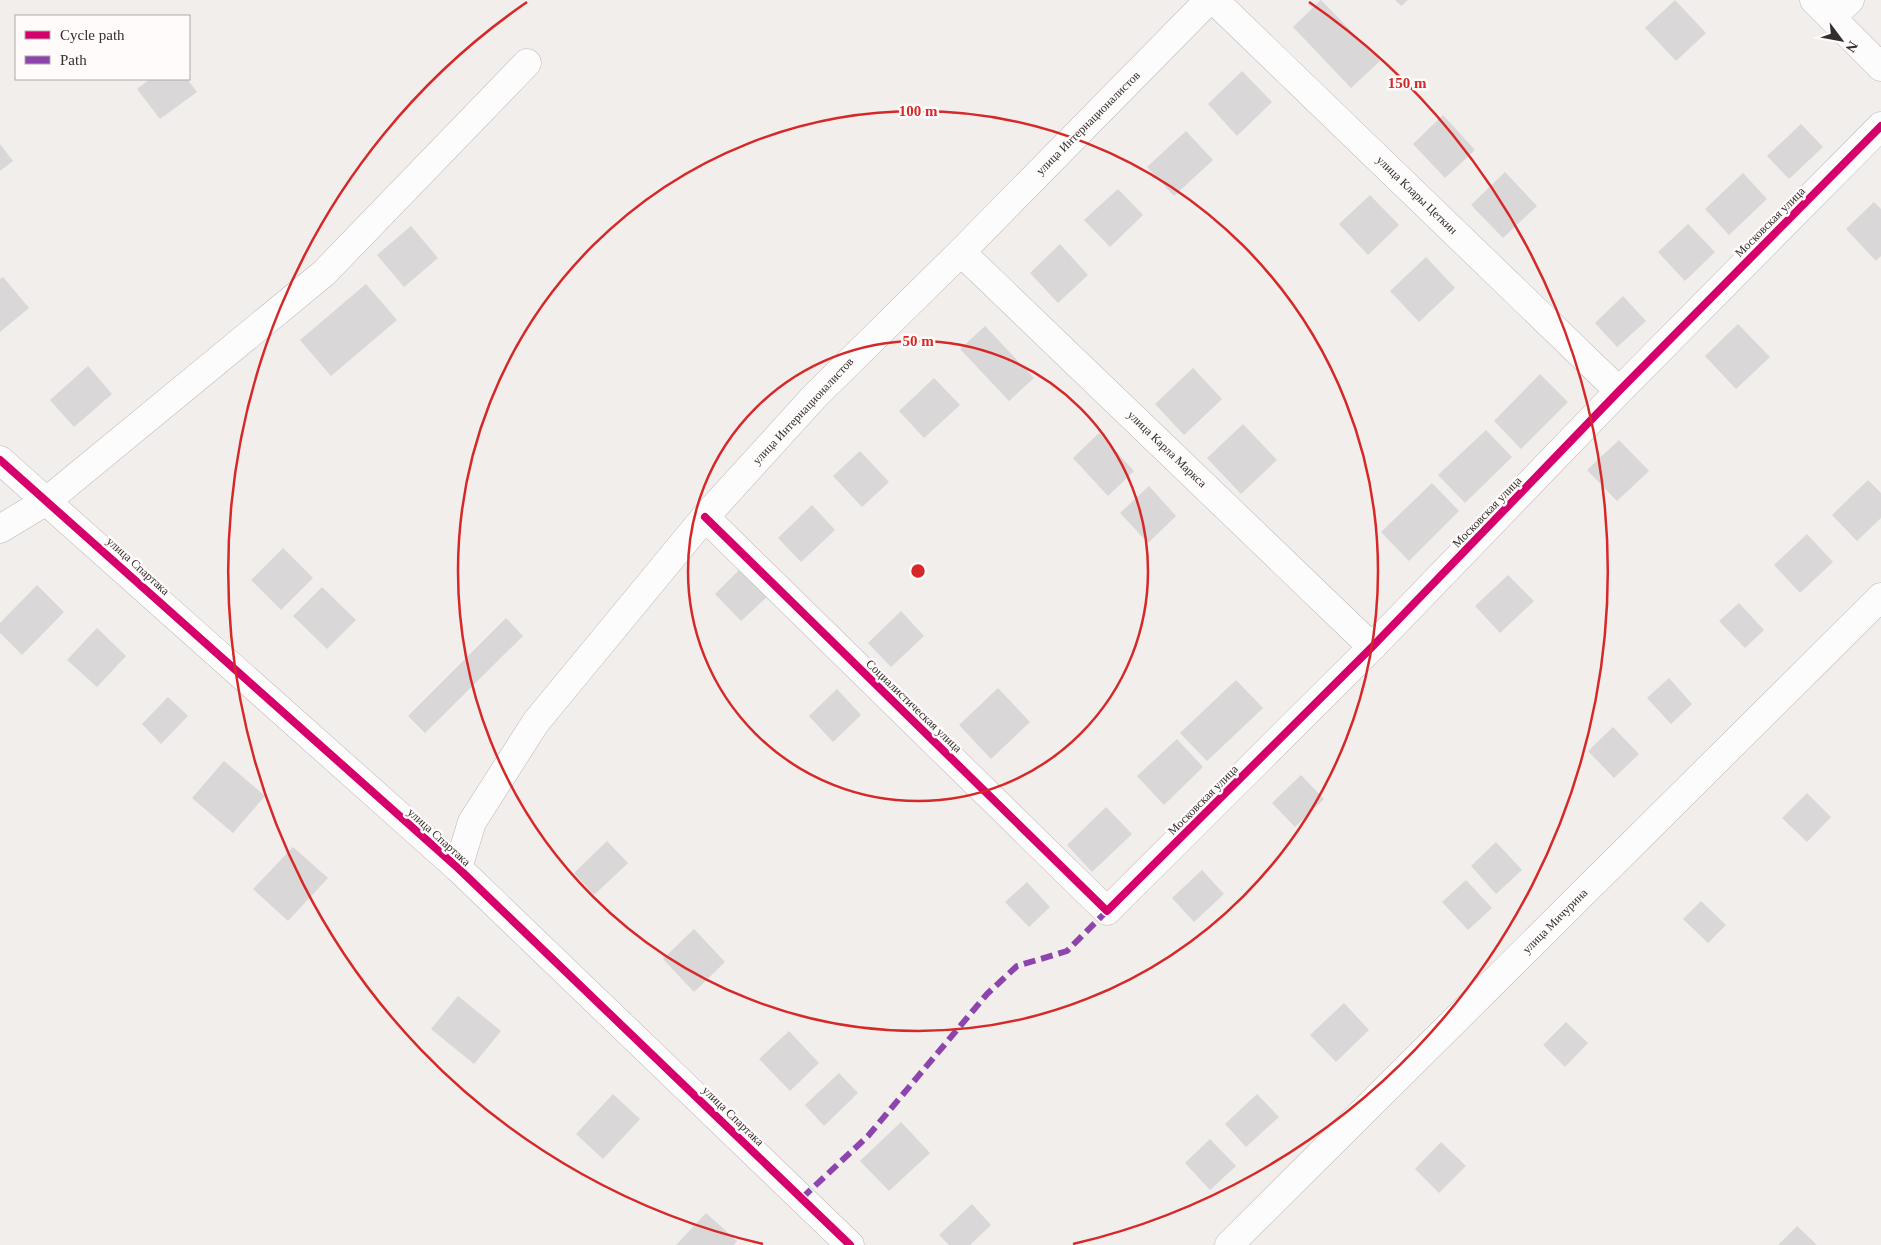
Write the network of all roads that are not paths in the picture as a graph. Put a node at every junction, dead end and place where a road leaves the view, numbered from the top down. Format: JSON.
{"nodes":[{"id":1,"x":1209,"y":0,"type":"edge"},
{"id":2,"x":1214,"y":0,"type":"edge"},
{"id":3,"x":1832,"y":6,"type":"edge"},
{"id":4,"x":527,"y":63,"type":"dead end"},
{"id":5,"x":1881,"y":67,"type":"edge"},
{"id":6,"x":1881,"y":126,"type":"edge"},
{"id":7,"x":962,"y":252,"type":"junction"},
{"id":8,"x":1619,"y":391,"type":"junction"},
{"id":9,"x":0,"y":460,"type":"edge"},
{"id":10,"x":48,"y":500,"type":"junction"},
{"id":11,"x":705,"y":518,"type":"junction"},
{"id":12,"x":0,"y":528,"type":"edge"},
{"id":13,"x":1881,"y":597,"type":"edge"},
{"id":14,"x":1372,"y":647,"type":"junction"},
{"id":15,"x":458,"y":868,"type":"junction"},
{"id":16,"x":1107,"y":911,"type":"joint"},
{"id":17,"x":850,"y":1245,"type":"edge"},
{"id":18,"x":1229,"y":1245,"type":"edge"}],
"edges":[{"from":1,"to":7,"type":"street","name":"улица Интернационалистов"},
{"from":2,"to":8,"type":"street","name":"улица Клары Цеткин"},
{"from":3,"to":5,"type":"street"},
{"from":4,"to":10,"type":"street"},
{"from":6,"to":8,"type":"street","name":"Московская улица"},
{"from":7,"to":11,"type":"street","name":"улица Интернационалистов"},
{"from":7,"to":14,"type":"street","name":"улица Карла Маркса"},
{"from":8,"to":14,"type":"street","name":"Московская улица"},
{"from":9,"to":10,"type":"street","name":"улица Спартака"},
{"from":10,"to":12,"type":"street"},
{"from":10,"to":15,"type":"street","name":"улица Спартака"},
{"from":11,"to":15,"type":"street","name":"улица Интернационалистов"},
{"from":11,"to":16,"type":"street","name":"Социалистическая улица"},
{"from":13,"to":18,"type":"street","name":"улица Мичурина"},
{"from":14,"to":16,"type":"street","name":"Московская улица"},
{"from":15,"to":17,"type":"street","name":"улица Спартака"}]}
